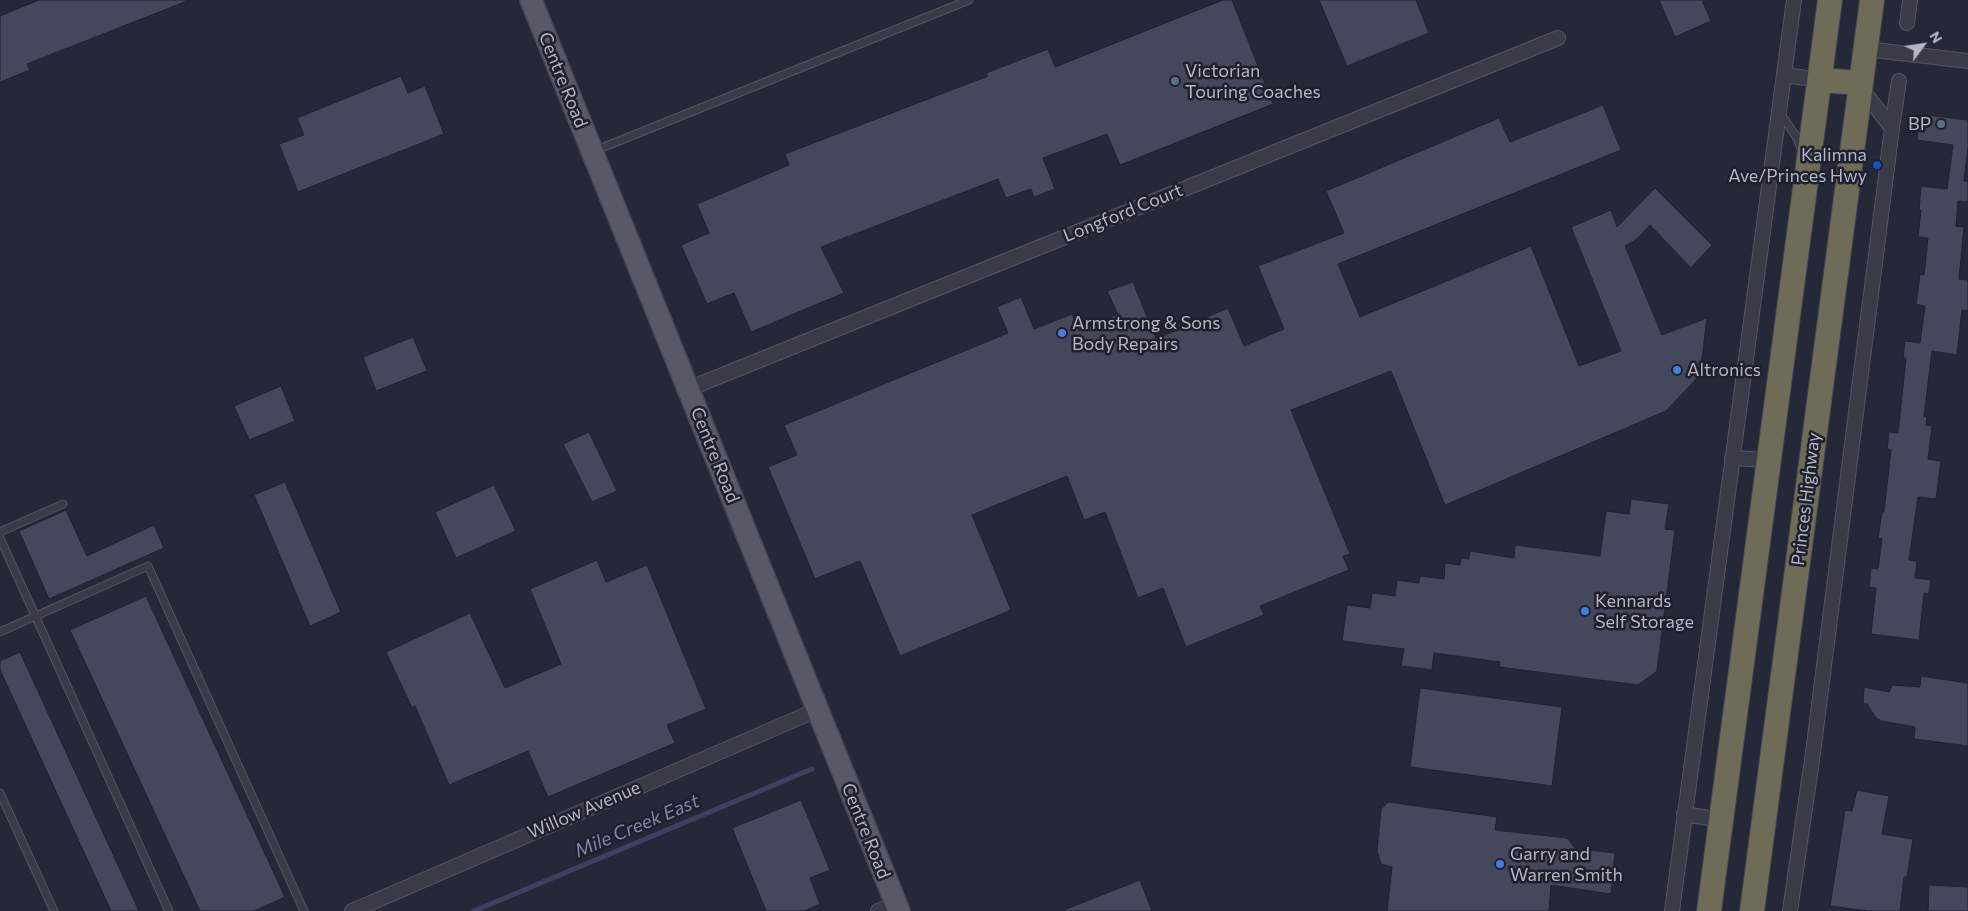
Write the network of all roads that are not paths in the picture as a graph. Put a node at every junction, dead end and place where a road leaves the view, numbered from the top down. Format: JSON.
{"nodes":[{"id":1,"x":531,"y":0,"type":"edge"},
{"id":2,"x":969,"y":0,"type":"edge"},
{"id":3,"x":1794,"y":0,"type":"edge"},
{"id":4,"x":1830,"y":0,"type":"edge"},
{"id":5,"x":1872,"y":0,"type":"edge"},
{"id":6,"x":1910,"y":0,"type":"edge"},
{"id":7,"x":1907,"y":23,"type":"dead end"},
{"id":8,"x":1558,"y":38,"type":"dead end"},
{"id":9,"x":1866,"y":50,"type":"junction"},
{"id":10,"x":1968,"y":61,"type":"edge"},
{"id":11,"x":1784,"y":75,"type":"junction"},
{"id":12,"x":1820,"y":80,"type":"junction"},
{"id":13,"x":1899,"y":81,"type":"dead end"},
{"id":14,"x":1860,"y":85,"type":"junction"},
{"id":15,"x":1779,"y":112,"type":"junction"},
{"id":16,"x":1892,"y":128,"type":"junction"},
{"id":17,"x":592,"y":152,"type":"junction"},
{"id":18,"x":1807,"y":174,"type":"junction"},
{"id":19,"x":688,"y":389,"type":"junction"},
{"id":20,"x":1732,"y":458,"type":"junction"},
{"id":21,"x":1770,"y":460,"type":"junction"},
{"id":22,"x":63,"y":504,"type":"dead end"},
{"id":23,"x":0,"y":532,"type":"edge"},
{"id":24,"x":0,"y":538,"type":"edge"},
{"id":25,"x":35,"y":616,"type":"junction"},
{"id":26,"x":0,"y":632,"type":"edge"},
{"id":27,"x":817,"y":710,"type":"junction"},
{"id":28,"x":0,"y":793,"type":"edge"},
{"id":29,"x":1684,"y":814,"type":"junction"},
{"id":30,"x":1721,"y":820,"type":"junction"},
{"id":31,"x":891,"y":909,"type":"edge"},
{"id":32,"x":54,"y":911,"type":"edge"},
{"id":33,"x":169,"y":911,"type":"edge"},
{"id":34,"x":304,"y":911,"type":"edge"},
{"id":35,"x":352,"y":911,"type":"edge"},
{"id":36,"x":1672,"y":911,"type":"edge"},
{"id":37,"x":1709,"y":911,"type":"edge"},
{"id":38,"x":1752,"y":911,"type":"edge"},
{"id":39,"x":1790,"y":911,"type":"edge"}],
"edges":[{"from":1,"to":17,"type":"main road","name":"Centre Road"},
{"from":2,"to":17,"type":"lane"},
{"from":3,"to":11,"type":"street"},
{"from":4,"to":12,"type":"highway"},
{"from":5,"to":9,"type":"highway","name":"Princes Highway"},
{"from":6,"to":7,"type":"street"},
{"from":8,"to":19,"type":"street","name":"Longford Court"},
{"from":9,"to":10,"type":"street"},
{"from":9,"to":14,"type":"highway","name":"Princes Highway"},
{"from":11,"to":12,"type":"street"},
{"from":11,"to":15,"type":"street"},
{"from":12,"to":14,"type":"highway"},
{"from":12,"to":18,"type":"highway"},
{"from":13,"to":16,"type":"street"},
{"from":14,"to":16,"type":"street"},
{"from":14,"to":38,"type":"highway","name":"Princes Highway"},
{"from":15,"to":18,"type":"lane"},
{"from":15,"to":20,"type":"street"},
{"from":16,"to":39,"type":"street"},
{"from":17,"to":19,"type":"main road","name":"Centre Road"},
{"from":18,"to":21,"type":"highway"},
{"from":19,"to":27,"type":"main road","name":"Centre Road"},
{"from":20,"to":21,"type":"street"},
{"from":20,"to":29,"type":"street"},
{"from":21,"to":30,"type":"highway"},
{"from":22,"to":23,"type":"lane"},
{"from":24,"to":25,"type":"lane"},
{"from":25,"to":26,"type":"lane"},
{"from":25,"to":33,"type":"lane"},
{"from":25,"to":34,"type":"lane"},
{"from":27,"to":31,"type":"main road","name":"Centre Road"},
{"from":27,"to":35,"type":"street","name":"Willow Avenue"},
{"from":28,"to":32,"type":"lane"},
{"from":29,"to":30,"type":"street"},
{"from":29,"to":36,"type":"street"},
{"from":30,"to":37,"type":"highway"}]}
